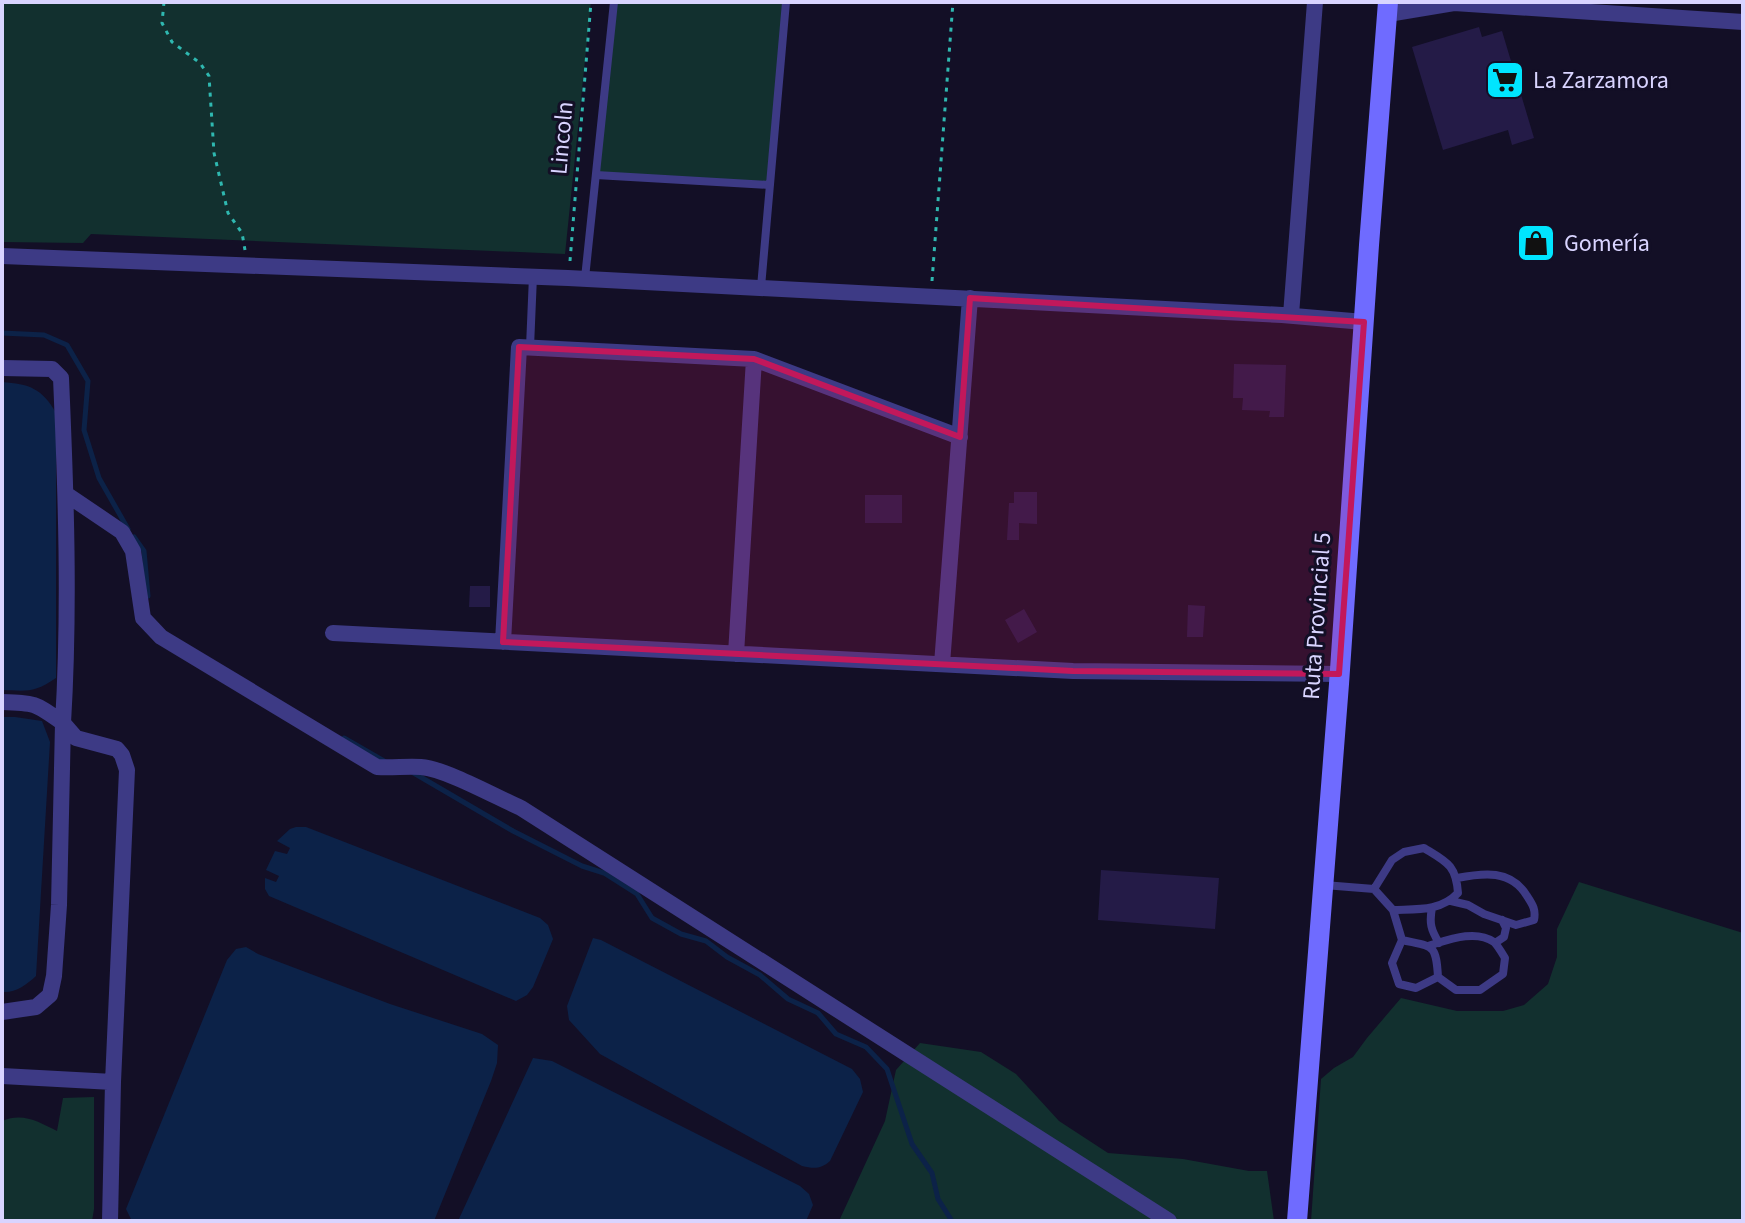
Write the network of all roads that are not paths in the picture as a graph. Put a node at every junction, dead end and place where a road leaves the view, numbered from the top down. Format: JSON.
{"nodes":[{"id":1,"x":614,"y":2,"type":"edge"},
{"id":2,"x":786,"y":2,"type":"edge"},
{"id":3,"x":1315,"y":2,"type":"edge"},
{"id":4,"x":1454,"y":2,"type":"edge"},
{"id":5,"x":1388,"y":6,"type":"edge"},
{"id":6,"x":1743,"y":22,"type":"edge"},
{"id":7,"x":596,"y":175,"type":"junction"},
{"id":8,"x":770,"y":185,"type":"junction"},
{"id":9,"x":2,"y":256,"type":"edge"},
{"id":10,"x":533,"y":276,"type":"junction"},
{"id":11,"x":577,"y":278,"type":"junction"},
{"id":12,"x":761,"y":287,"type":"junction"},
{"id":13,"x":970,"y":298,"type":"junction"},
{"id":14,"x":1291,"y":315,"type":"junction"},
{"id":15,"x":1364,"y":322,"type":"junction"},
{"id":16,"x":530,"y":347,"type":"junction"},
{"id":17,"x":754,"y":359,"type":"junction"},
{"id":18,"x":2,"y":368,"type":"edge"},
{"id":19,"x":960,"y":437,"type":"junction"},
{"id":20,"x":66,"y":494,"type":"junction"},
{"id":21,"x":333,"y":633,"type":"dead end"},
{"id":22,"x":503,"y":642,"type":"junction"},
{"id":23,"x":736,"y":654,"type":"junction"},
{"id":24,"x":942,"y":664,"type":"junction"},
{"id":25,"x":1339,"y":679,"type":"junction"},
{"id":26,"x":66,"y":680,"type":"junction"},
{"id":27,"x":2,"y":702,"type":"edge"},
{"id":28,"x":31,"y":703,"type":"junction"},
{"id":29,"x":63,"y":723,"type":"junction"},
{"id":30,"x":1457,"y":878,"type":"junction"},
{"id":31,"x":1323,"y":885,"type":"junction"},
{"id":32,"x":1374,"y":889,"type":"junction"},
{"id":33,"x":1451,"y":901,"type":"junction"},
{"id":34,"x":1432,"y":908,"type":"junction"},
{"id":35,"x":1393,"y":910,"type":"junction"},
{"id":36,"x":1502,"y":920,"type":"junction"},
{"id":37,"x":1402,"y":940,"type":"junction"},
{"id":38,"x":1439,"y":943,"type":"junction"},
{"id":39,"x":1495,"y":943,"type":"junction"},
{"id":40,"x":1428,"y":946,"type":"junction"},
{"id":41,"x":1438,"y":977,"type":"junction"},
{"id":42,"x":2,"y":1012,"type":"edge"},
{"id":43,"x":2,"y":1076,"type":"edge"},
{"id":44,"x":113,"y":1082,"type":"junction"},
{"id":45,"x":110,"y":1221,"type":"edge"},
{"id":46,"x":1169,"y":1221,"type":"edge"},
{"id":47,"x":1297,"y":1221,"type":"edge"}],
"edges":[{"from":1,"to":7,"type":"lane"},
{"from":2,"to":8,"type":"lane"},
{"from":3,"to":14,"type":"street"},
{"from":4,"to":5,"type":"street"},
{"from":4,"to":6,"type":"street"},
{"from":5,"to":15,"type":"main road","name":"Ruta Provincial 5"},
{"from":7,"to":8,"type":"lane"},
{"from":7,"to":11,"type":"lane"},
{"from":8,"to":12,"type":"lane"},
{"from":9,"to":10,"type":"street"},
{"from":10,"to":11,"type":"street"},
{"from":10,"to":16,"type":"lane"},
{"from":11,"to":12,"type":"street"},
{"from":12,"to":13,"type":"street"},
{"from":13,"to":14,"type":"street"},
{"from":13,"to":19,"type":"street"},
{"from":14,"to":15,"type":"street"},
{"from":15,"to":25,"type":"main road","name":"Ruta Provincial 5"},
{"from":16,"to":17,"type":"street"},
{"from":16,"to":22,"type":"street"},
{"from":17,"to":19,"type":"street"},
{"from":17,"to":23,"type":"street"},
{"from":18,"to":20,"type":"street"},
{"from":19,"to":24,"type":"street"},
{"from":20,"to":26,"type":"street"},
{"from":20,"to":46,"type":"street"},
{"from":21,"to":22,"type":"street"},
{"from":22,"to":23,"type":"street"},
{"from":23,"to":24,"type":"street"},
{"from":24,"to":25,"type":"street"},
{"from":25,"to":31,"type":"main road","name":"Ruta Provincial 5"},
{"from":26,"to":28,"type":"street"},
{"from":26,"to":29,"type":"street"},
{"from":27,"to":28,"type":"street"},
{"from":28,"to":29,"type":"street"},
{"from":29,"to":42,"type":"street"},
{"from":29,"to":44,"type":"street"},
{"from":30,"to":32,"type":"lane"},
{"from":30,"to":33,"type":"lane"},
{"from":30,"to":36,"type":"lane"},
{"from":31,"to":32,"type":"lane"},
{"from":31,"to":47,"type":"main road","name":"Ruta Provincial 5"},
{"from":32,"to":35,"type":"lane"},
{"from":33,"to":34,"type":"lane"},
{"from":33,"to":36,"type":"lane"},
{"from":34,"to":35,"type":"lane"},
{"from":34,"to":38,"type":"lane"},
{"from":35,"to":37,"type":"lane"},
{"from":36,"to":39,"type":"lane"},
{"from":37,"to":40,"type":"lane"},
{"from":37,"to":41,"type":"lane"},
{"from":38,"to":39,"type":"lane"},
{"from":38,"to":40,"type":"lane"},
{"from":39,"to":41,"type":"lane"},
{"from":40,"to":41,"type":"lane"},
{"from":43,"to":44,"type":"street"},
{"from":44,"to":45,"type":"street"}]}
